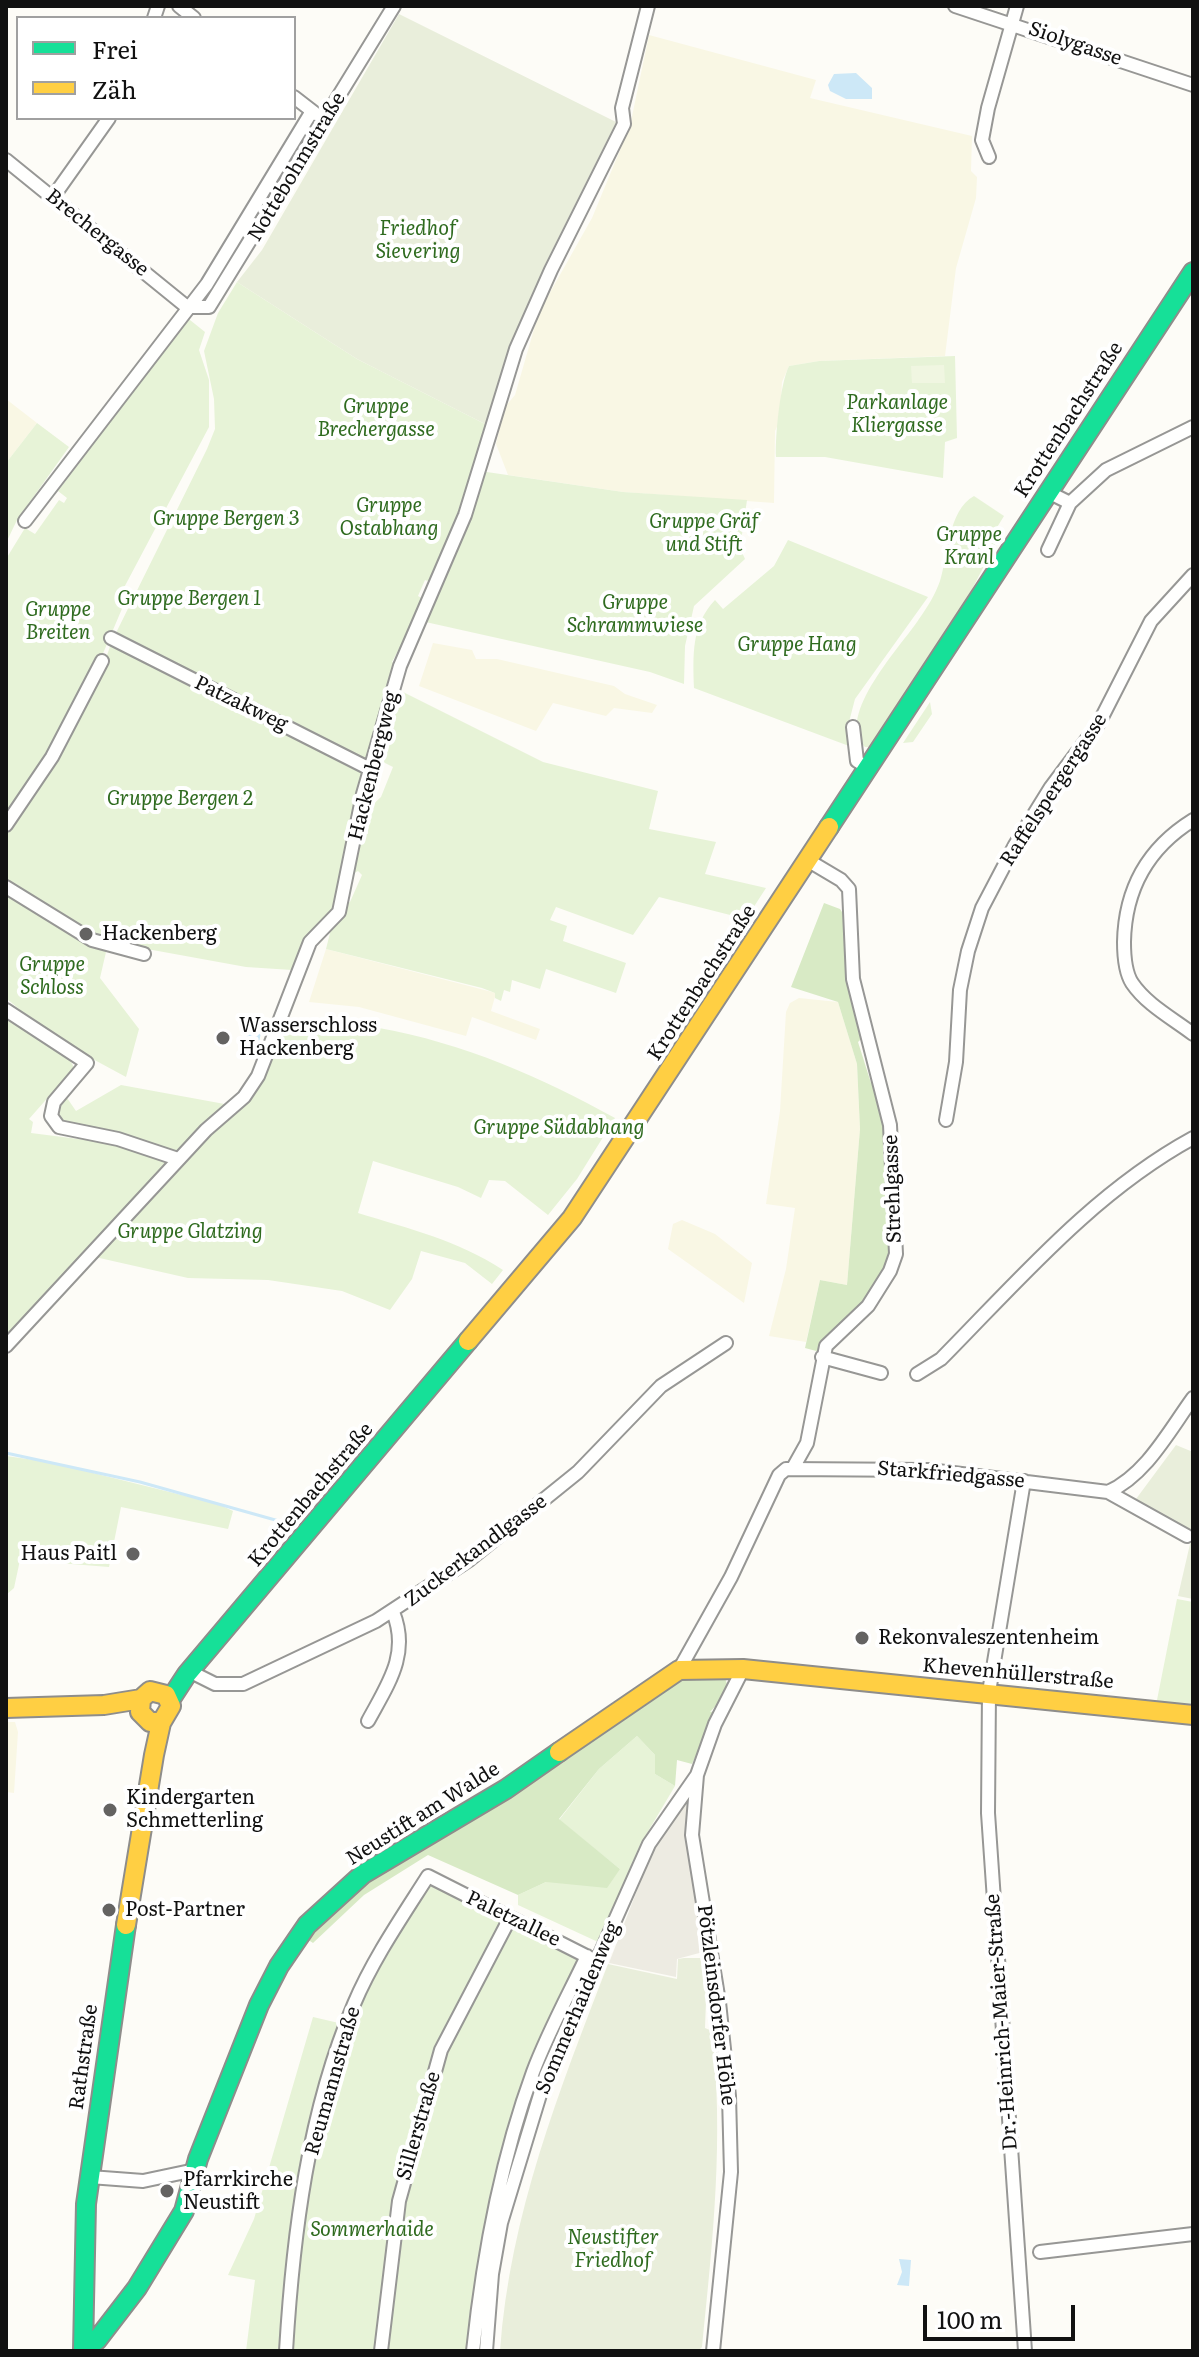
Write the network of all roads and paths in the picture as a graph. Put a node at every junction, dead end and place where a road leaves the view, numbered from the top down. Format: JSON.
{"nodes":[{"id":1,"x":394,"y":6,"type":"edge"},
{"id":2,"x":648,"y":6,"type":"edge"},
{"id":3,"x":955,"y":6,"type":"edge"},
{"id":4,"x":1017,"y":6,"type":"edge"},
{"id":5,"x":1012,"y":22,"type":"junction"},
{"id":6,"x":1193,"y":85,"type":"edge"},
{"id":7,"x":296,"y":99,"type":"edge"},
{"id":8,"x":312,"y":111,"type":"junction"},
{"id":9,"x":108,"y":120,"type":"edge"},
{"id":10,"x":326,"y":120,"type":"junction"},
{"id":11,"x":989,"y":157,"type":"dead end"},
{"id":12,"x":6,"y":160,"type":"edge"},
{"id":13,"x":53,"y":197,"type":"junction"},
{"id":14,"x":1191,"y":278,"type":"edge"},
{"id":15,"x":187,"y":307,"type":"junction"},
{"id":16,"x":1193,"y":427,"type":"edge"},
{"id":17,"x":1048,"y":492,"type":"junction"},
{"id":18,"x":1070,"y":503,"type":"junction"},
{"id":19,"x":25,"y":521,"type":"dead end"},
{"id":20,"x":1048,"y":550,"type":"dead end"},
{"id":21,"x":1193,"y":575,"type":"edge"},
{"id":22,"x":111,"y":638,"type":"dead end"},
{"id":23,"x":102,"y":661,"type":"dead end"},
{"id":24,"x":853,"y":727,"type":"dead end"},
{"id":25,"x":370,"y":769,"type":"junction"},
{"id":26,"x":870,"y":769,"type":"junction"},
{"id":27,"x":1193,"y":820,"type":"edge"},
{"id":28,"x":6,"y":825,"type":"edge"},
{"id":29,"x":809,"y":861,"type":"junction"},
{"id":30,"x":6,"y":887,"type":"edge"},
{"id":31,"x":144,"y":954,"type":"dead end"},
{"id":32,"x":6,"y":1010,"type":"edge"},
{"id":33,"x":1193,"y":1034,"type":"edge"},
{"id":34,"x":946,"y":1120,"type":"dead end"},
{"id":35,"x":1193,"y":1138,"type":"edge"},
{"id":36,"x":178,"y":1159,"type":"junction"},
{"id":37,"x":726,"y":1343,"type":"dead end"},
{"id":38,"x":6,"y":1346,"type":"edge"},
{"id":39,"x":822,"y":1357,"type":"junction"},
{"id":40,"x":881,"y":1373,"type":"dead end"},
{"id":41,"x":917,"y":1374,"type":"dead end"},
{"id":42,"x":1193,"y":1398,"type":"edge"},
{"id":43,"x":793,"y":1468,"type":"junction"},
{"id":44,"x":1024,"y":1481,"type":"junction"},
{"id":45,"x":1108,"y":1492,"type":"junction"},
{"id":46,"x":1187,"y":1536,"type":"dead end"},
{"id":47,"x":393,"y":1612,"type":"junction"},
{"id":48,"x":743,"y":1669,"type":"junction"},
{"id":49,"x":679,"y":1670,"type":"junction"},
{"id":50,"x":188,"y":1672,"type":"junction"},
{"id":51,"x":989,"y":1692,"type":"junction"},
{"id":52,"x":166,"y":1696,"type":"junction"},
{"id":53,"x":6,"y":1708,"type":"edge"},
{"id":54,"x":148,"y":1714,"type":"junction"},
{"id":55,"x":1193,"y":1715,"type":"edge"},
{"id":56,"x":368,"y":1721,"type":"dead end"},
{"id":57,"x":697,"y":1775,"type":"junction"},
{"id":58,"x":428,"y":1876,"type":"joint"},
{"id":59,"x":510,"y":1918,"type":"junction"},
{"id":60,"x":593,"y":1959,"type":"junction"},
{"id":61,"x":195,"y":2170,"type":"junction"},
{"id":62,"x":90,"y":2177,"type":"junction"},
{"id":63,"x":1193,"y":2234,"type":"edge"},
{"id":64,"x":1040,"y":2252,"type":"dead end"},
{"id":65,"x":83,"y":2351,"type":"edge"},
{"id":66,"x":286,"y":2351,"type":"edge"},
{"id":67,"x":381,"y":2351,"type":"edge"},
{"id":68,"x":473,"y":2351,"type":"edge"},
{"id":69,"x":486,"y":2351,"type":"edge"},
{"id":70,"x":713,"y":2351,"type":"edge"},
{"id":71,"x":1025,"y":2351,"type":"edge"}],
"edges":[{"from":1,"to":10,"type":"street","name":"Nottebohmstraße"},
{"from":2,"to":25,"type":"street","name":"Hackenbergweg"},
{"from":3,"to":5,"type":"street","name":"Siolygasse"},
{"from":4,"to":5,"type":"street"},
{"from":5,"to":6,"type":"street","name":"Siolygasse"},
{"from":5,"to":11,"type":"street"},
{"from":7,"to":8,"type":"street"},
{"from":8,"to":10,"type":"street"},
{"from":8,"to":15,"type":"street","name":"Nottebohmstraße"},
{"from":9,"to":13,"type":"street"},
{"from":10,"to":15,"type":"street","name":"Nottebohmstraße"},
{"from":12,"to":13,"type":"street","name":"Brechergasse"},
{"from":13,"to":15,"type":"street","name":"Brechergasse"},
{"from":14,"to":17,"type":"main road","name":"Krottenbachstraße"},
{"from":15,"to":19,"type":"street","name":"Nottebohmstraße"},
{"from":16,"to":18,"type":"street"},
{"from":17,"to":18,"type":"street"},
{"from":17,"to":26,"type":"main road","name":"Krottenbachstraße"},
{"from":18,"to":20,"type":"street"},
{"from":21,"to":34,"type":"street","name":"Raffelspergergasse"},
{"from":22,"to":25,"type":"street","name":"Patzakweg"},
{"from":23,"to":28,"type":"street"},
{"from":24,"to":26,"type":"street"},
{"from":25,"to":36,"type":"street","name":"Hackenbergweg"},
{"from":26,"to":29,"type":"main road","name":"Krottenbachstraße"},
{"from":27,"to":33,"type":"street"},
{"from":29,"to":39,"type":"street","name":"Strehlgasse"},
{"from":29,"to":50,"type":"main road","name":"Krottenbachstraße"},
{"from":30,"to":31,"type":"street"},
{"from":32,"to":36,"type":"street"},
{"from":35,"to":41,"type":"street"},
{"from":36,"to":38,"type":"street","name":"Hackenbergweg"},
{"from":37,"to":47,"type":"street","name":"Zuckerkandlgasse"},
{"from":39,"to":40,"type":"street"},
{"from":39,"to":43,"type":"street","name":"Strehlgasse"},
{"from":42,"to":45,"type":"street"},
{"from":43,"to":44,"type":"street","name":"Starkfriedgasse"},
{"from":43,"to":49,"type":"street","name":"Strehlgasse"},
{"from":44,"to":45,"type":"street","name":"Starkfriedgasse"},
{"from":44,"to":51,"type":"street","name":"Dr.-Heinrich-Maier-Straße"},
{"from":45,"to":46,"type":"street","name":"Starkfriedgasse"},
{"from":47,"to":50,"type":"street","name":"Zuckerkandlgasse"},
{"from":47,"to":56,"type":"street"},
{"from":48,"to":49,"type":"main road"},
{"from":48,"to":51,"type":"main road","name":"Khevenhüllerstraße"},
{"from":48,"to":57,"type":"street","name":"Pötzleinsdorfer Höhe"},
{"from":49,"to":61,"type":"main road","name":"Neustift am Walde"},
{"from":50,"to":52,"type":"main road","name":"Krottenbachstraße"},
{"from":51,"to":55,"type":"main road","name":"Khevenhüllerstraße"},
{"from":51,"to":71,"type":"street","name":"Dr.-Heinrich-Maier-Straße"},
{"from":52,"to":54,"type":"main road","name":"Rathstraße"},
{"from":52,"to":54,"type":"main road"},
{"from":53,"to":54,"type":"main road"},
{"from":54,"to":62,"type":"main road","name":"Rathstraße"},
{"from":57,"to":60,"type":"street","name":"Sommerhaidenweg"},
{"from":57,"to":70,"type":"street","name":"Pötzleinsdorfer Höhe"},
{"from":58,"to":59,"type":"street","name":"Paletzallee"},
{"from":58,"to":66,"type":"street","name":"Reumannstraße"},
{"from":59,"to":60,"type":"street","name":"Paletzallee"},
{"from":59,"to":67,"type":"street","name":"Sillerstraße"},
{"from":60,"to":68,"type":"street"},
{"from":60,"to":69,"type":"street","name":"Sommerhaidenweg"},
{"from":61,"to":62,"type":"street"},
{"from":61,"to":65,"type":"main road","name":"Neustift am Walde"},
{"from":62,"to":65,"type":"main road","name":"Rathstraße"},
{"from":63,"to":64,"type":"street"}]}
